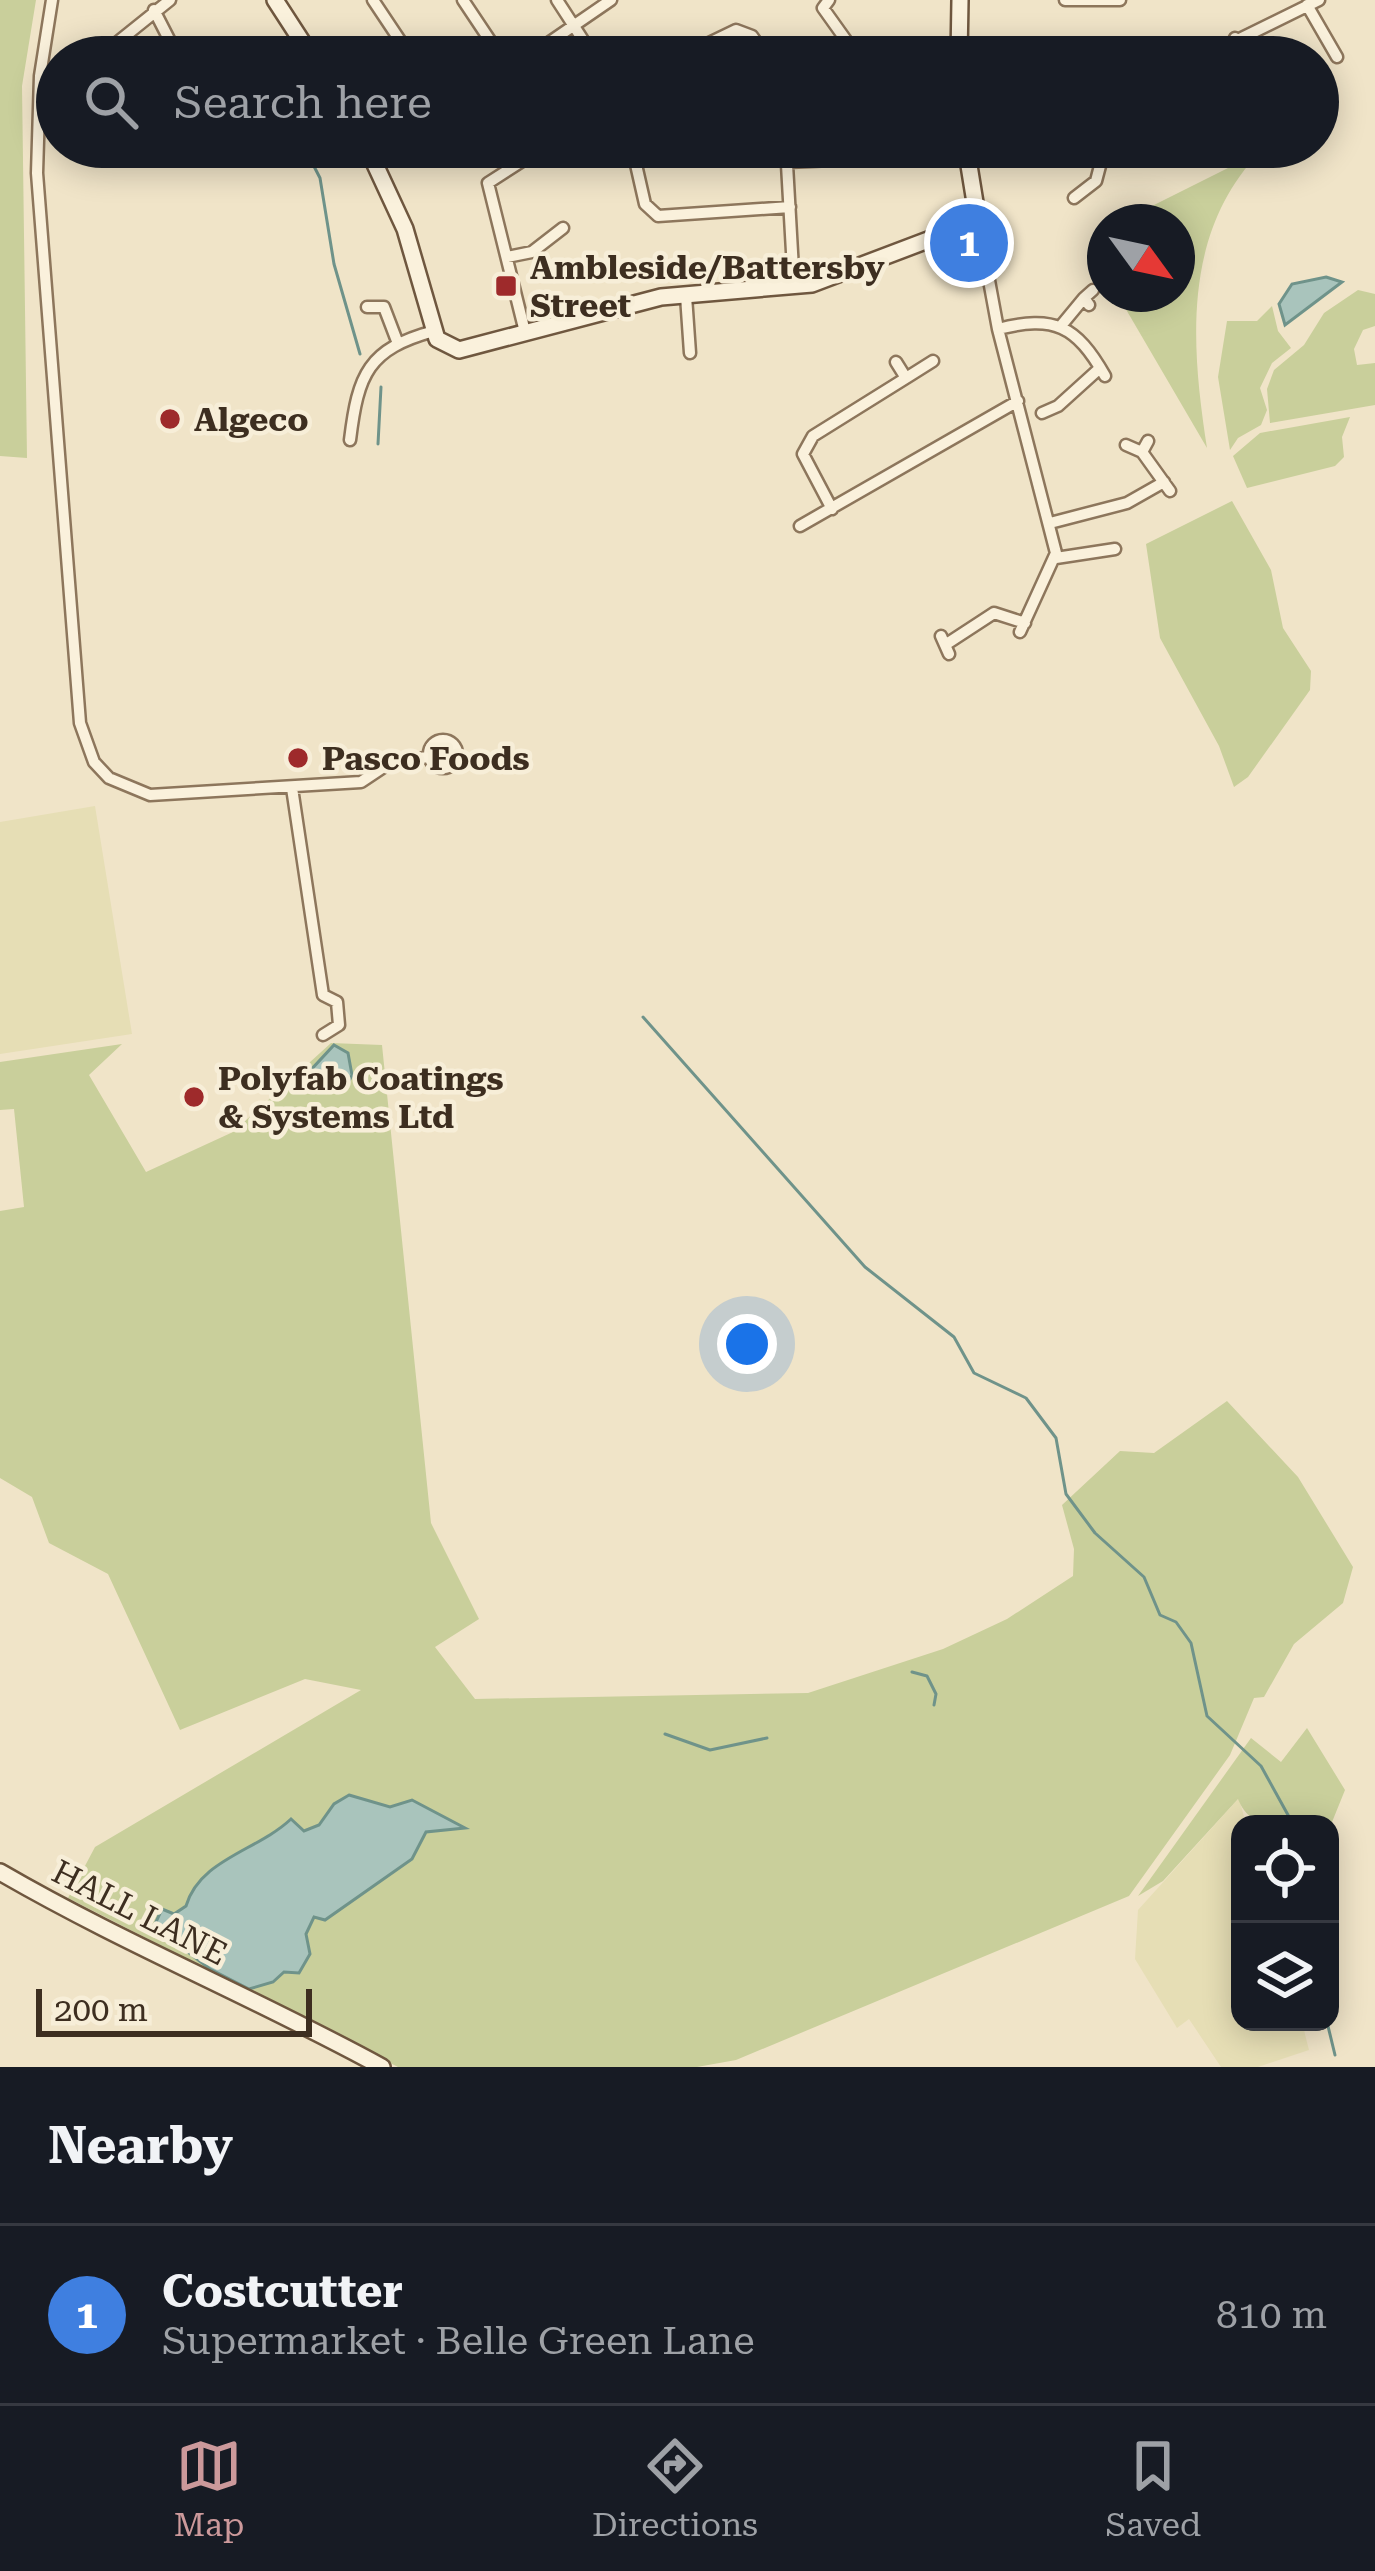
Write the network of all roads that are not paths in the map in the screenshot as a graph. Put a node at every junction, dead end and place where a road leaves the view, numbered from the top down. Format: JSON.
{"nodes":[{"id":1,"x":52,"y":0,"type":"edge"},
{"id":2,"x":170,"y":0,"type":"edge"},
{"id":3,"x":275,"y":0,"type":"edge"},
{"id":4,"x":373,"y":0,"type":"edge"},
{"id":5,"x":463,"y":0,"type":"edge"},
{"id":6,"x":556,"y":0,"type":"edge"},
{"id":7,"x":611,"y":0,"type":"edge"},
{"id":8,"x":960,"y":0,"type":"edge"},
{"id":9,"x":1065,"y":0,"type":"edge"},
{"id":10,"x":1120,"y":0,"type":"edge"},
{"id":11,"x":823,"y":3,"type":"edge"},
{"id":12,"x":1313,"y":3,"type":"edge"},
{"id":13,"x":154,"y":10,"type":"junction"},
{"id":14,"x":574,"y":26,"type":"junction"},
{"id":15,"x":46,"y":36,"type":"edge"},
{"id":16,"x":124,"y":36,"type":"edge"},
{"id":17,"x":167,"y":36,"type":"edge"},
{"id":18,"x":298,"y":36,"type":"edge"},
{"id":19,"x":397,"y":36,"type":"edge"},
{"id":20,"x":487,"y":36,"type":"edge"},
{"id":21,"x":559,"y":36,"type":"edge"},
{"id":22,"x":580,"y":36,"type":"edge"},
{"id":23,"x":724,"y":36,"type":"edge"},
{"id":24,"x":752,"y":36,"type":"edge"},
{"id":25,"x":845,"y":36,"type":"edge"},
{"id":26,"x":959,"y":36,"type":"edge"},
{"id":27,"x":1239,"y":36,"type":"edge"},
{"id":28,"x":1328,"y":36,"type":"edge"},
{"id":29,"x":37,"y":168,"type":"edge"},
{"id":30,"x":376,"y":168,"type":"edge"},
{"id":31,"x":511,"y":168,"type":"edge"},
{"id":32,"x":637,"y":168,"type":"edge"},
{"id":33,"x":787,"y":168,"type":"edge"},
{"id":34,"x":970,"y":168,"type":"edge"},
{"id":35,"x":1099,"y":168,"type":"edge"},
{"id":36,"x":1073,"y":200,"type":"dead end"},
{"id":37,"x":790,"y":207,"type":"junction"},
{"id":38,"x":978,"y":220,"type":"junction"},
{"id":39,"x":563,"y":228,"type":"dead end"},
{"id":40,"x":507,"y":256,"type":"junction"},
{"id":41,"x":794,"y":288,"type":"junction"},
{"id":42,"x":686,"y":296,"type":"junction"},
{"id":43,"x":1087,"y":300,"type":"edge"},
{"id":44,"x":367,"y":308,"type":"dead end"},
{"id":45,"x":1060,"y":327,"type":"junction"},
{"id":46,"x":998,"y":329,"type":"junction"},
{"id":47,"x":434,"y":331,"type":"junction"},
{"id":48,"x":525,"y":332,"type":"junction"},
{"id":49,"x":398,"y":341,"type":"junction"},
{"id":50,"x":690,"y":353,"type":"dead end"},
{"id":51,"x":933,"y":361,"type":"dead end"},
{"id":52,"x":351,"y":362,"type":"dead end"},
{"id":53,"x":896,"y":362,"type":"dead end"},
{"id":54,"x":364,"y":372,"type":"junction"},
{"id":55,"x":906,"y":378,"type":"junction"},
{"id":56,"x":1018,"y":400,"type":"junction"},
{"id":57,"x":1042,"y":413,"type":"dead end"},
{"id":58,"x":350,"y":440,"type":"dead end"},
{"id":59,"x":1126,"y":445,"type":"dead end"},
{"id":60,"x":832,"y":509,"type":"junction"},
{"id":61,"x":1050,"y":523,"type":"junction"},
{"id":62,"x":800,"y":526,"type":"dead end"},
{"id":63,"x":1114,"y":549,"type":"dead end"},
{"id":64,"x":1056,"y":558,"type":"junction"},
{"id":65,"x":945,"y":645,"type":"dead end"},
{"id":66,"x":429,"y":757,"type":"dead end"},
{"id":67,"x":292,"y":788,"type":"junction"},
{"id":68,"x":323,"y":1035,"type":"dead end"},
{"id":69,"x":0,"y":1872,"type":"edge"},
{"id":70,"x":382,"y":2067,"type":"edge"}],
"edges":[{"from":1,"to":15,"type":"street"},
{"from":2,"to":13,"type":"street"},
{"from":3,"to":18,"type":"street"},
{"from":4,"to":19,"type":"street"},
{"from":5,"to":20,"type":"street"},
{"from":6,"to":14,"type":"street"},
{"from":7,"to":14,"type":"street"},
{"from":8,"to":26,"type":"street"},
{"from":9,"to":10,"type":"street"},
{"from":11,"to":25,"type":"street"},
{"from":12,"to":27,"type":"street"},
{"from":12,"to":28,"type":"street"},
{"from":13,"to":16,"type":"street"},
{"from":13,"to":17,"type":"street"},
{"from":14,"to":21,"type":"street"},
{"from":14,"to":22,"type":"street"},
{"from":23,"to":24,"type":"street"},
{"from":29,"to":67,"type":"street"},
{"from":30,"to":47,"type":"street"},
{"from":31,"to":40,"type":"street"},
{"from":32,"to":37,"type":"street"},
{"from":33,"to":37,"type":"street"},
{"from":34,"to":38,"type":"street"},
{"from":35,"to":36,"type":"street"},
{"from":37,"to":41,"type":"street"},
{"from":38,"to":41,"type":"street"},
{"from":38,"to":46,"type":"street"},
{"from":39,"to":40,"type":"street"},
{"from":40,"to":48,"type":"street"},
{"from":41,"to":42,"type":"street"},
{"from":42,"to":48,"type":"street"},
{"from":42,"to":50,"type":"street"},
{"from":43,"to":45,"type":"street"},
{"from":44,"to":49,"type":"street"},
{"from":45,"to":46,"type":"street"},
{"from":45,"to":57,"type":"street"},
{"from":46,"to":56,"type":"street"},
{"from":47,"to":48,"type":"street"},
{"from":47,"to":49,"type":"street"},
{"from":49,"to":54,"type":"street"},
{"from":51,"to":55,"type":"street"},
{"from":52,"to":54,"type":"street"},
{"from":53,"to":55,"type":"street"},
{"from":54,"to":58,"type":"street"},
{"from":55,"to":60,"type":"street"},
{"from":56,"to":60,"type":"street"},
{"from":56,"to":61,"type":"street"},
{"from":59,"to":61,"type":"street"},
{"from":60,"to":62,"type":"street"},
{"from":61,"to":64,"type":"street"},
{"from":63,"to":64,"type":"street"},
{"from":64,"to":65,"type":"street"},
{"from":66,"to":67,"type":"street"},
{"from":67,"to":68,"type":"street"},
{"from":69,"to":70,"type":"street","name":"HALL LANE"}]}
